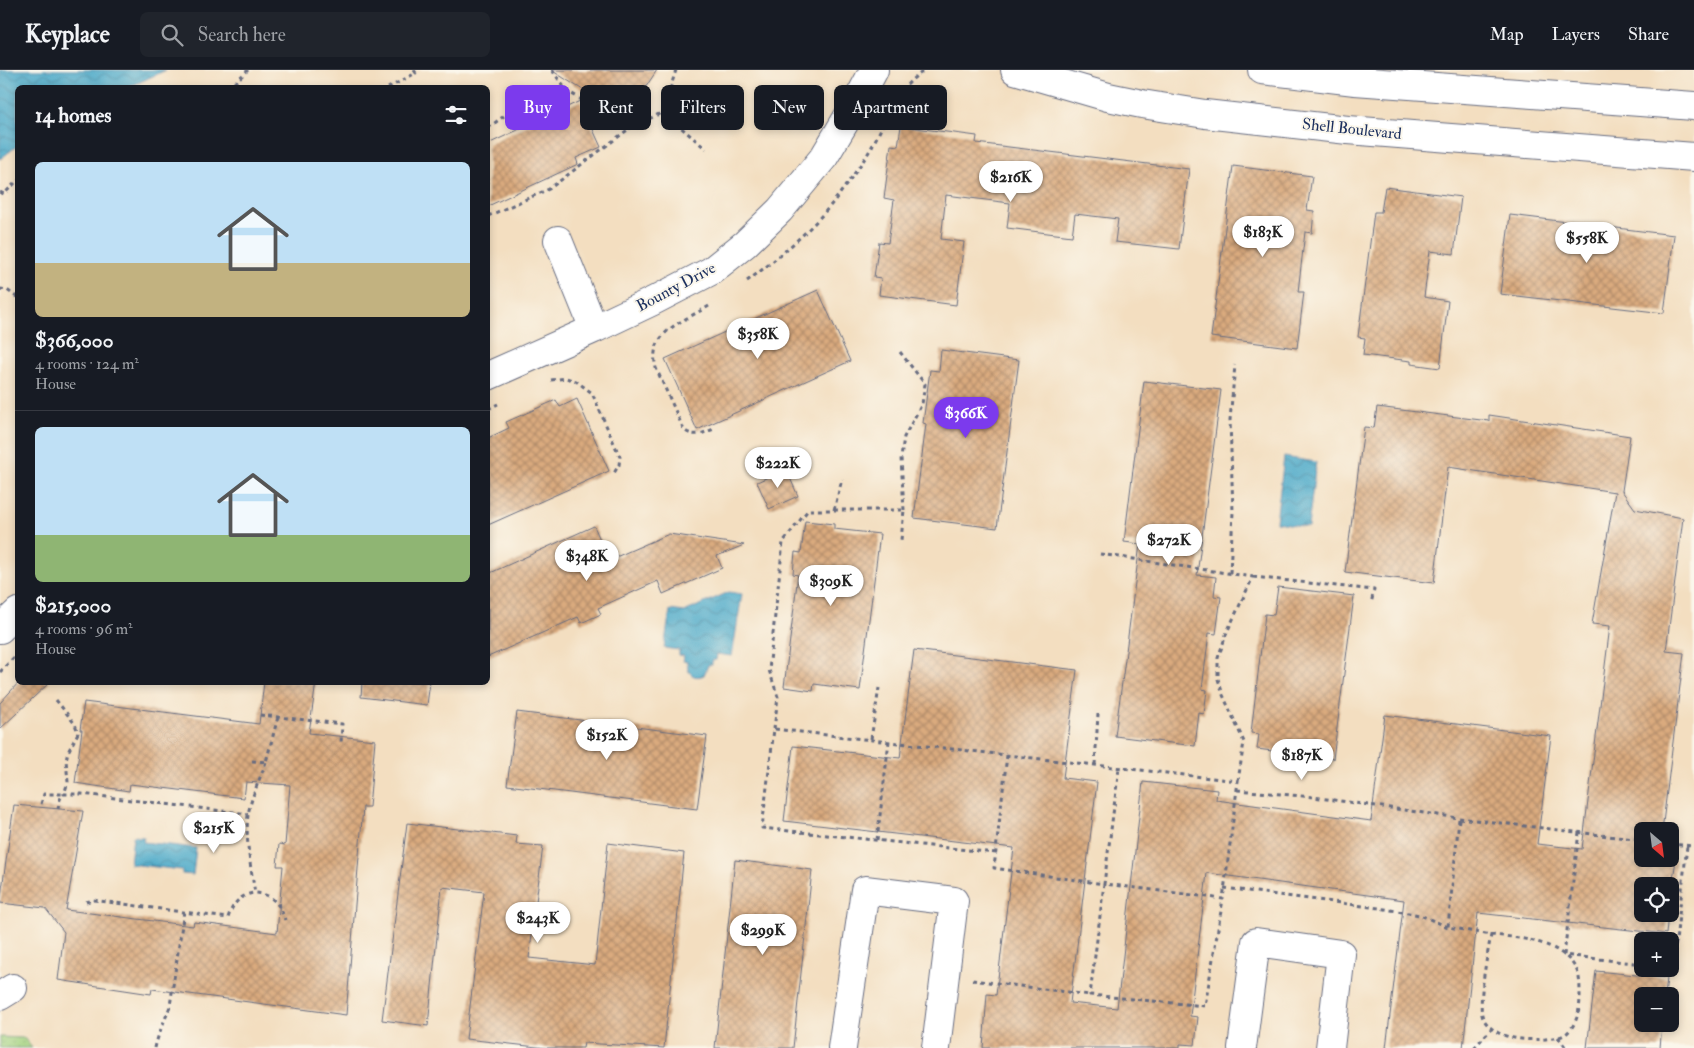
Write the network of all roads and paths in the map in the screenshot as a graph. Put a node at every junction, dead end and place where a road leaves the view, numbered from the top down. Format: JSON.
{"nodes":[{"id":1,"x":248,"y":70,"type":"edge"},
{"id":2,"x":552,"y":70,"type":"edge"},
{"id":3,"x":676,"y":70,"type":"edge"},
{"id":4,"x":874,"y":70,"type":"edge"},
{"id":5,"x":920,"y":70,"type":"edge"},
{"id":6,"x":1015,"y":70,"type":"edge"},
{"id":7,"x":1262,"y":70,"type":"edge"},
{"id":8,"x":416,"y":71,"type":"edge"},
{"id":9,"x":230,"y":85,"type":"edge"},
{"id":10,"x":393,"y":85,"type":"edge"},
{"id":11,"x":562,"y":85,"type":"edge"},
{"id":12,"x":671,"y":85,"type":"edge"},
{"id":13,"x":1694,"y":106,"type":"edge"},
{"id":14,"x":505,"y":116,"type":"edge"},
{"id":15,"x":490,"y":126,"type":"edge"},
{"id":16,"x":627,"y":130,"type":"edge"},
{"id":17,"x":684,"y":130,"type":"edge"},
{"id":18,"x":706,"y":149,"type":"dead end"},
{"id":19,"x":1694,"y":157,"type":"edge"},
{"id":20,"x":15,"y":183,"type":"edge"},
{"id":21,"x":0,"y":192,"type":"edge"},
{"id":22,"x":490,"y":215,"type":"edge"},
{"id":23,"x":558,"y":240,"type":"dead end"},
{"id":24,"x":740,"y":286,"type":"dead end"},
{"id":25,"x":0,"y":289,"type":"edge"},
{"id":26,"x":15,"y":296,"type":"edge"},
{"id":27,"x":713,"y":304,"type":"dead end"},
{"id":28,"x":594,"y":329,"type":"junction"},
{"id":29,"x":900,"y":352,"type":"dead end"},
{"id":30,"x":1235,"y":365,"type":"dead end"},
{"id":31,"x":490,"y":375,"type":"edge"},
{"id":32,"x":551,"y":380,"type":"dead end"},
{"id":33,"x":506,"y":401,"type":"dead end"},
{"id":34,"x":490,"y":408,"type":"edge"},
{"id":35,"x":714,"y":429,"type":"dead end"},
{"id":36,"x":614,"y":472,"type":"dead end"},
{"id":37,"x":842,"y":479,"type":"dead end"},
{"id":38,"x":834,"y":510,"type":"junction"},
{"id":39,"x":904,"y":510,"type":"junction"},
{"id":40,"x":901,"y":540,"type":"dead end"},
{"id":41,"x":1100,"y":554,"type":"dead end"},
{"id":42,"x":1230,"y":573,"type":"junction"},
{"id":43,"x":1253,"y":577,"type":"junction"},
{"id":44,"x":1371,"y":604,"type":"dead end"},
{"id":45,"x":15,"y":615,"type":"edge"},
{"id":46,"x":0,"y":628,"type":"edge"},
{"id":47,"x":15,"y":656,"type":"edge"},
{"id":48,"x":0,"y":672,"type":"edge"},
{"id":49,"x":879,"y":688,"type":"dead end"},
{"id":50,"x":56,"y":700,"type":"dead end"},
{"id":51,"x":1098,"y":714,"type":"dead end"},
{"id":52,"x":260,"y":715,"type":"dead end"},
{"id":53,"x":278,"y":717,"type":"junction"},
{"id":54,"x":774,"y":729,"type":"junction"},
{"id":55,"x":871,"y":739,"type":"junction"},
{"id":56,"x":889,"y":742,"type":"junction"},
{"id":57,"x":341,"y":744,"type":"dead end"},
{"id":58,"x":1007,"y":755,"type":"junction"},
{"id":59,"x":252,"y":761,"type":"dead end"},
{"id":60,"x":266,"y":762,"type":"junction"},
{"id":61,"x":1095,"y":765,"type":"junction"},
{"id":62,"x":1119,"y":768,"type":"junction"},
{"id":63,"x":1238,"y":781,"type":"junction"},
{"id":64,"x":1237,"y":790,"type":"junction"},
{"id":65,"x":64,"y":794,"type":"junction"},
{"id":66,"x":42,"y":804,"type":"dead end"},
{"id":67,"x":58,"y":810,"type":"dead end"},
{"id":68,"x":248,"y":814,"type":"junction"},
{"id":69,"x":1459,"y":818,"type":"junction"},
{"id":70,"x":1579,"y":832,"type":"junction"},
{"id":71,"x":1634,"y":839,"type":"edge"},
{"id":72,"x":876,"y":840,"type":"junction"},
{"id":73,"x":1679,"y":845,"type":"edge"},
{"id":74,"x":1687,"y":846,"type":"junction"},
{"id":75,"x":1694,"y":846,"type":"edge"},
{"id":76,"x":996,"y":853,"type":"junction"},
{"id":77,"x":1104,"y":884,"type":"junction"},
{"id":78,"x":1224,"y":888,"type":"junction"},
{"id":79,"x":255,"y":893,"type":"junction"},
{"id":80,"x":1223,"y":899,"type":"junction"},
{"id":81,"x":86,"y":902,"type":"dead end"},
{"id":82,"x":184,"y":911,"type":"junction"},
{"id":83,"x":285,"y":920,"type":"dead end"},
{"id":84,"x":1448,"y":927,"type":"junction"},
{"id":85,"x":1677,"y":932,"type":"edge"},
{"id":86,"x":1491,"y":935,"type":"junction"},
{"id":87,"x":1564,"y":955,"type":"junction"},
{"id":88,"x":1634,"y":963,"type":"edge"},
{"id":89,"x":944,"y":976,"type":"junction"},
{"id":90,"x":1090,"y":995,"type":"junction"},
{"id":91,"x":1492,"y":1028,"type":"junction"},
{"id":92,"x":1558,"y":1037,"type":"junction"},
{"id":93,"x":156,"y":1048,"type":"edge"},
{"id":94,"x":842,"y":1048,"type":"edge"},
{"id":95,"x":936,"y":1048,"type":"edge"},
{"id":96,"x":1242,"y":1048,"type":"edge"},
{"id":97,"x":1330,"y":1048,"type":"edge"},
{"id":98,"x":1474,"y":1048,"type":"edge"},
{"id":99,"x":1566,"y":1048,"type":"edge"}],
"edges":[{"from":1,"to":9,"type":"path"},
{"from":2,"to":11,"type":"path"},
{"from":3,"to":12,"type":"path"},
{"from":4,"to":28,"type":"main road","name":"Bounty Drive"},
{"from":5,"to":24,"type":"path"},
{"from":6,"to":19,"type":"main road","name":"Shell Boulevard"},
{"from":7,"to":13,"type":"main road"},
{"from":8,"to":10,"type":"path"},
{"from":14,"to":15,"type":"path"},
{"from":16,"to":22,"type":"path"},
{"from":17,"to":18,"type":"path"},
{"from":20,"to":21,"type":"path"},
{"from":23,"to":28,"type":"main road"},
{"from":25,"to":26,"type":"path"},
{"from":27,"to":35,"type":"path"},
{"from":28,"to":31,"type":"main road","name":"Bounty Drive"},
{"from":29,"to":39,"type":"path"},
{"from":30,"to":42,"type":"path"},
{"from":32,"to":36,"type":"path"},
{"from":33,"to":34,"type":"path"},
{"from":37,"to":38,"type":"path"},
{"from":38,"to":39,"type":"path"},
{"from":38,"to":54,"type":"path"},
{"from":39,"to":40,"type":"path"},
{"from":41,"to":42,"type":"path"},
{"from":42,"to":43,"type":"path"},
{"from":43,"to":44,"type":"path"},
{"from":43,"to":63,"type":"path"},
{"from":45,"to":46,"type":"main road"},
{"from":47,"to":48,"type":"path"},
{"from":49,"to":55,"type":"path"},
{"from":50,"to":65,"type":"path"},
{"from":51,"to":61,"type":"path"},
{"from":52,"to":53,"type":"path"},
{"from":53,"to":57,"type":"path"},
{"from":53,"to":60,"type":"path"},
{"from":54,"to":55,"type":"path"},
{"from":54,"to":72,"type":"path"},
{"from":55,"to":56,"type":"path"},
{"from":56,"to":58,"type":"path"},
{"from":56,"to":72,"type":"path"},
{"from":58,"to":61,"type":"path"},
{"from":58,"to":76,"type":"path"},
{"from":59,"to":60,"type":"path"},
{"from":60,"to":68,"type":"path"},
{"from":61,"to":62,"type":"path"},
{"from":62,"to":63,"type":"path"},
{"from":62,"to":77,"type":"path"},
{"from":63,"to":64,"type":"path"},
{"from":64,"to":69,"type":"path"},
{"from":64,"to":78,"type":"path"},
{"from":65,"to":66,"type":"path"},
{"from":65,"to":67,"type":"path"},
{"from":65,"to":68,"type":"path"},
{"from":68,"to":79,"type":"path"},
{"from":69,"to":70,"type":"path"},
{"from":69,"to":84,"type":"path"},
{"from":70,"to":71,"type":"path"},
{"from":70,"to":87,"type":"path"},
{"from":72,"to":76,"type":"path"},
{"from":73,"to":74,"type":"path"},
{"from":74,"to":75,"type":"path"},
{"from":74,"to":85,"type":"path"},
{"from":76,"to":77,"type":"path"},
{"from":77,"to":80,"type":"path"},
{"from":77,"to":90,"type":"path"},
{"from":78,"to":80,"type":"path"},
{"from":78,"to":84,"type":"path"},
{"from":79,"to":82,"type":"path"},
{"from":79,"to":83,"type":"path"},
{"from":80,"to":90,"type":"path"},
{"from":81,"to":82,"type":"path"},
{"from":82,"to":93,"type":"path"},
{"from":84,"to":86,"type":"path"},
{"from":86,"to":87,"type":"path"},
{"from":86,"to":91,"type":"path"},
{"from":87,"to":88,"type":"path"},
{"from":87,"to":92,"type":"path"},
{"from":89,"to":90,"type":"path"},
{"from":89,"to":94,"type":"main road"},
{"from":89,"to":95,"type":"main road"},
{"from":91,"to":92,"type":"path"},
{"from":91,"to":98,"type":"path"},
{"from":92,"to":99,"type":"path"},
{"from":96,"to":97,"type":"main road"}]}
